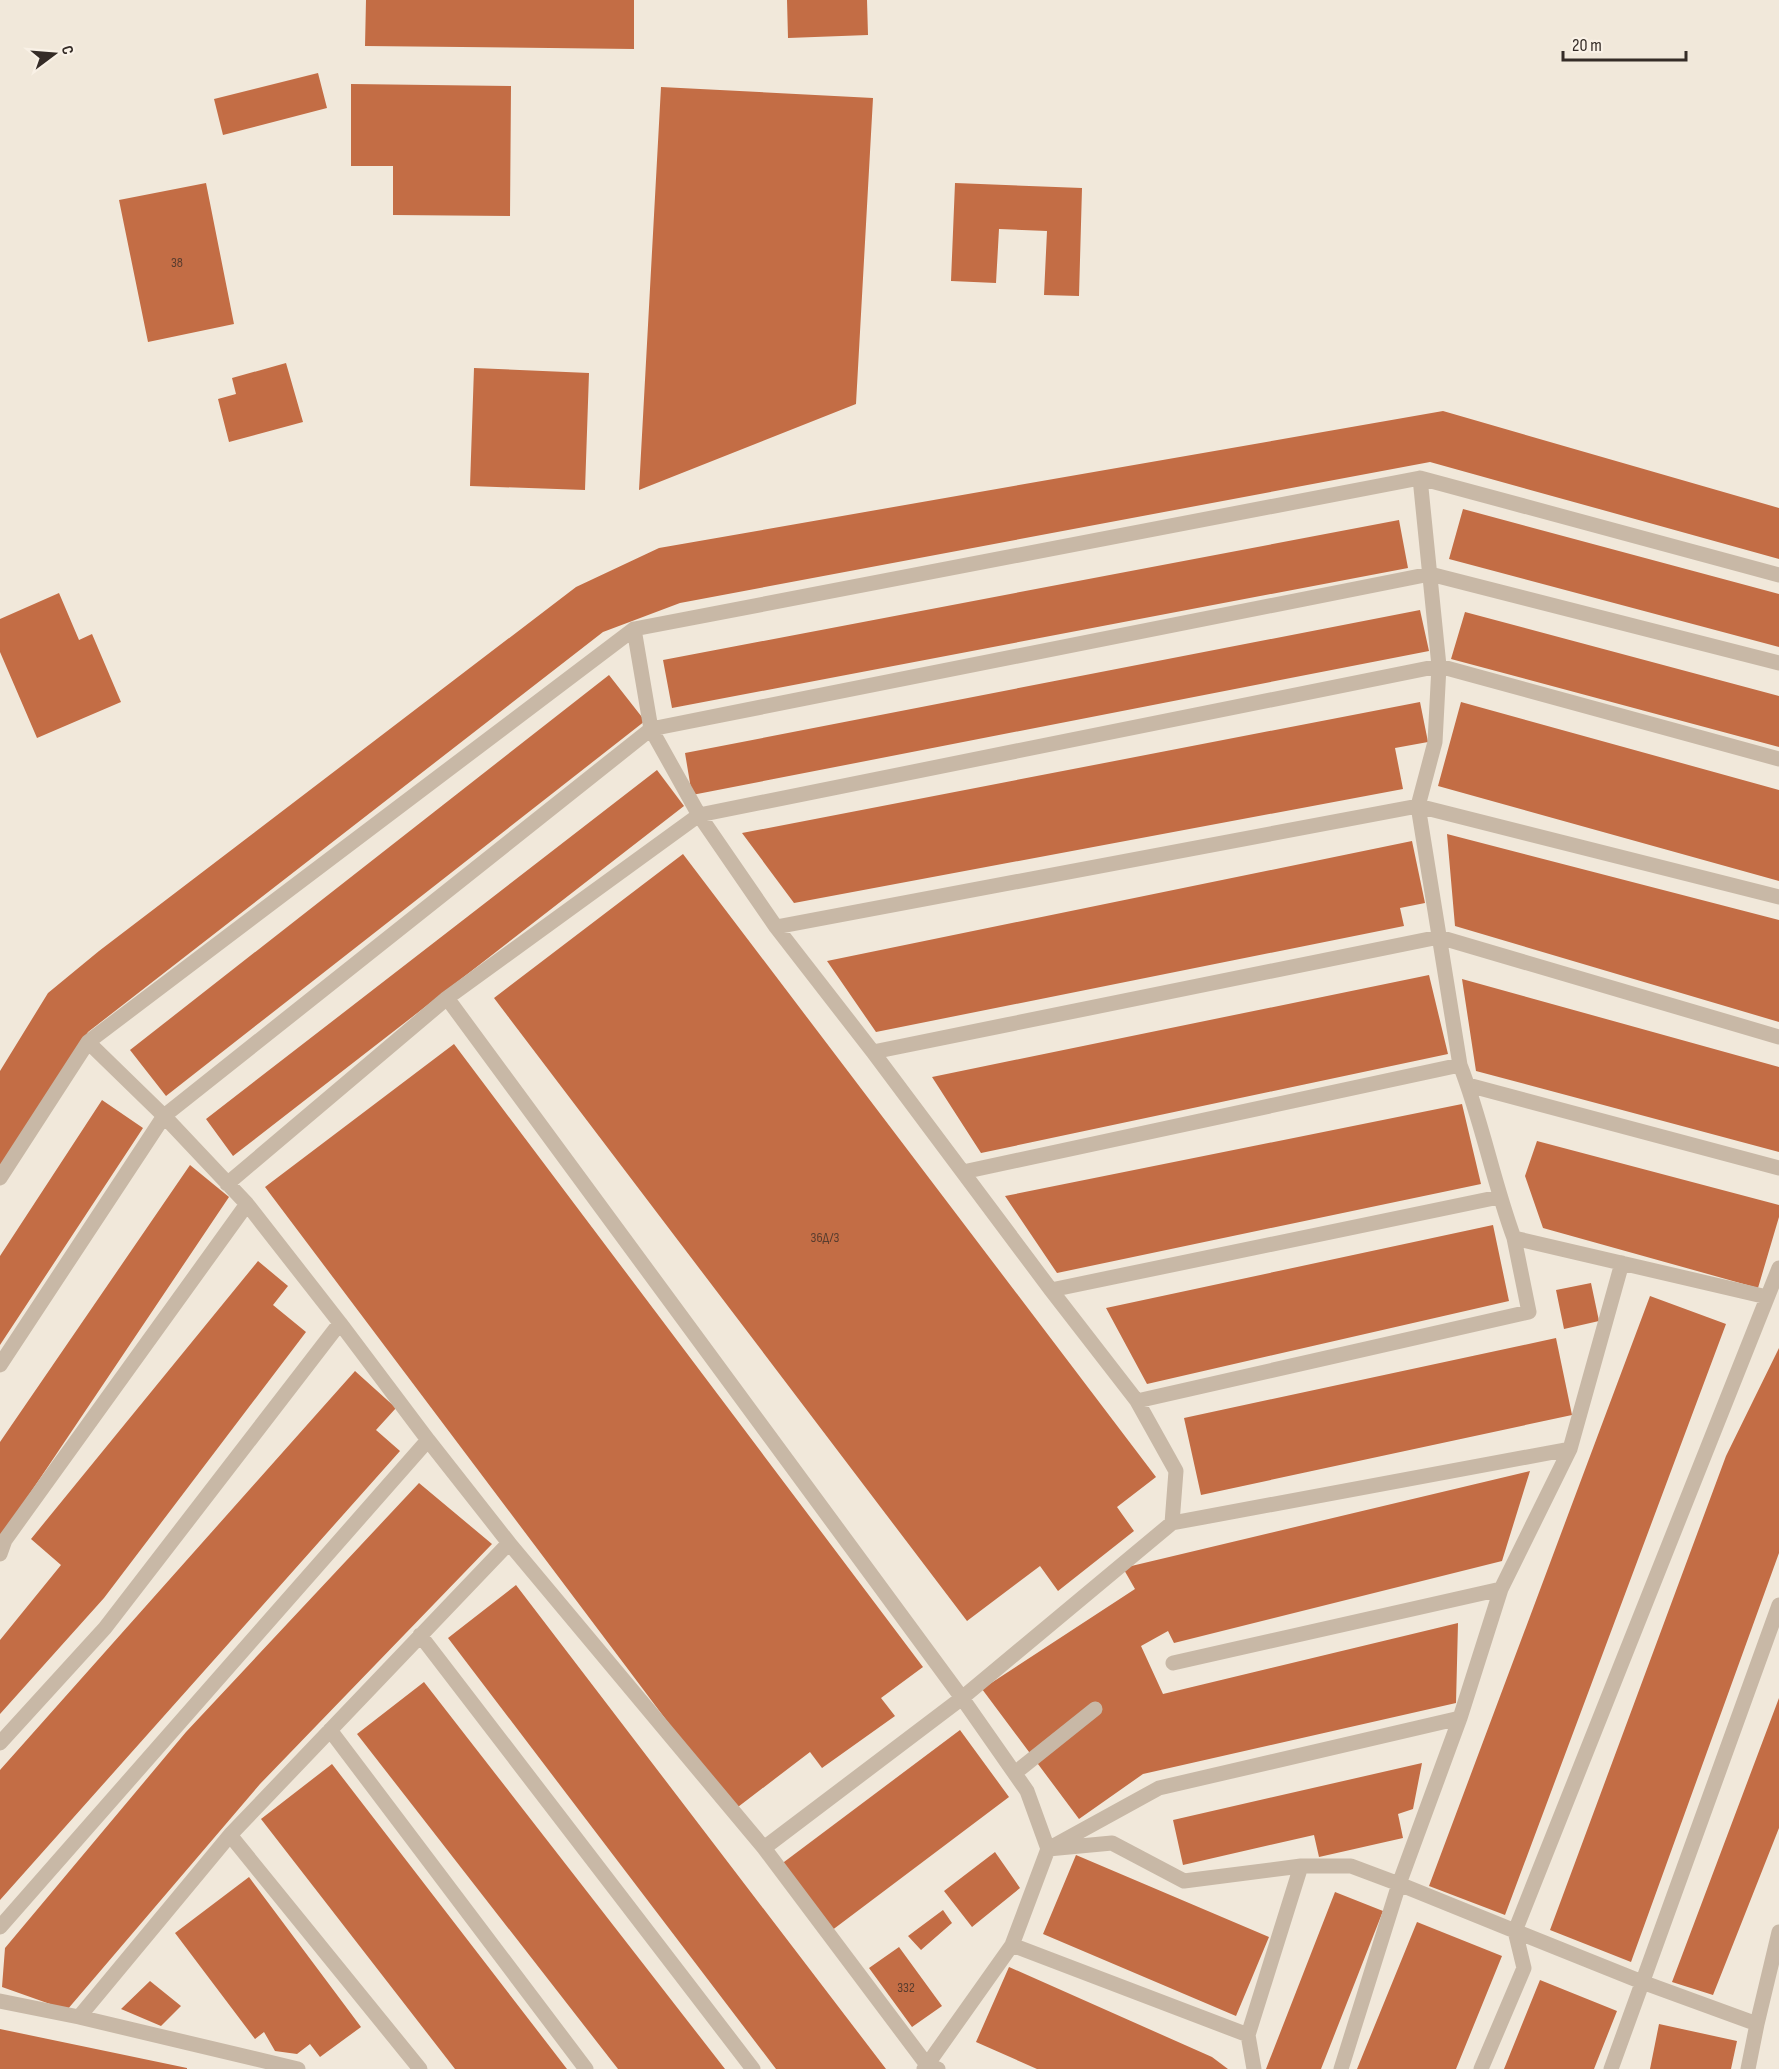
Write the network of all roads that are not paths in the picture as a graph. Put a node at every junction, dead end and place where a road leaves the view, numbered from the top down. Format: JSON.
{"nodes":[{"id":1,"x":1420,"y":478,"type":"junction"},
{"id":2,"x":1430,"y":574,"type":"junction"},
{"id":3,"x":1779,"y":575,"type":"edge"},
{"id":4,"x":634,"y":628,"type":"junction"},
{"id":5,"x":1779,"y":663,"type":"edge"},
{"id":6,"x":1439,"y":666,"type":"junction"},
{"id":7,"x":651,"y":729,"type":"junction"},
{"id":8,"x":1779,"y":759,"type":"edge"},
{"id":9,"x":1418,"y":806,"type":"junction"},
{"id":10,"x":699,"y":815,"type":"junction"},
{"id":11,"x":1779,"y":897,"type":"edge"},
{"id":12,"x":776,"y":927,"type":"junction"},
{"id":13,"x":1439,"y":936,"type":"junction"},
{"id":14,"x":447,"y":998,"type":"junction"},
{"id":15,"x":1779,"y":1037,"type":"edge"},
{"id":16,"x":88,"y":1042,"type":"junction"},
{"id":17,"x":873,"y":1052,"type":"junction"},
{"id":18,"x":1460,"y":1065,"type":"junction"},
{"id":19,"x":1468,"y":1085,"type":"junction"},
{"id":20,"x":164,"y":1116,"type":"junction"},
{"id":21,"x":1779,"y":1168,"type":"edge"},
{"id":22,"x":963,"y":1172,"type":"junction"},
{"id":23,"x":0,"y":1178,"type":"edge"},
{"id":24,"x":227,"y":1184,"type":"junction"},
{"id":25,"x":1499,"y":1197,"type":"junction"},
{"id":26,"x":247,"y":1204,"type":"junction"},
{"id":27,"x":1515,"y":1238,"type":"junction"},
{"id":28,"x":1622,"y":1263,"type":"junction"},
{"id":29,"x":1779,"y":1268,"type":"edge"},
{"id":30,"x":1051,"y":1290,"type":"junction"},
{"id":31,"x":1767,"y":1297,"type":"junction"},
{"id":32,"x":340,"y":1323,"type":"junction"},
{"id":33,"x":0,"y":1365,"type":"edge"},
{"id":34,"x":1137,"y":1401,"type":"junction"},
{"id":35,"x":428,"y":1440,"type":"junction"},
{"id":36,"x":1570,"y":1449,"type":"junction"},
{"id":37,"x":1172,"y":1523,"type":"junction"},
{"id":38,"x":509,"y":1543,"type":"junction"},
{"id":39,"x":0,"y":1554,"type":"edge"},
{"id":40,"x":1501,"y":1589,"type":"junction"},
{"id":41,"x":1779,"y":1605,"type":"edge"},
{"id":42,"x":420,"y":1635,"type":"junction"},
{"id":43,"x":1173,"y":1663,"type":"dead end"},
{"id":44,"x":962,"y":1698,"type":"junction"},
{"id":45,"x":1095,"y":1709,"type":"dead end"},
{"id":46,"x":1460,"y":1718,"type":"junction"},
{"id":47,"x":330,"y":1730,"type":"junction"},
{"id":48,"x":0,"y":1743,"type":"edge"},
{"id":49,"x":1015,"y":1773,"type":"junction"},
{"id":50,"x":230,"y":1834,"type":"junction"},
{"id":51,"x":764,"y":1848,"type":"junction"},
{"id":52,"x":1048,"y":1849,"type":"junction"},
{"id":53,"x":1301,"y":1866,"type":"junction"},
{"id":54,"x":1399,"y":1884,"type":"junction"},
{"id":55,"x":0,"y":1927,"type":"edge"},
{"id":56,"x":1515,"y":1931,"type":"junction"},
{"id":57,"x":1779,"y":1932,"type":"edge"},
{"id":58,"x":1012,"y":1945,"type":"junction"},
{"id":59,"x":1642,"y":1982,"type":"junction"},
{"id":60,"x":0,"y":2001,"type":"edge"},
{"id":61,"x":79,"y":2017,"type":"junction"},
{"id":62,"x":1757,"y":2024,"type":"junction"},
{"id":63,"x":1248,"y":2035,"type":"junction"},
{"id":64,"x":930,"y":2068,"type":"edge"},
{"id":65,"x":298,"y":2069,"type":"edge"},
{"id":66,"x":420,"y":2069,"type":"edge"},
{"id":67,"x":586,"y":2069,"type":"edge"},
{"id":68,"x":753,"y":2069,"type":"edge"},
{"id":69,"x":1254,"y":2069,"type":"edge"},
{"id":70,"x":1341,"y":2069,"type":"edge"},
{"id":71,"x":1481,"y":2069,"type":"edge"},
{"id":72,"x":1611,"y":2069,"type":"edge"},
{"id":73,"x":1748,"y":2069,"type":"edge"}],
"edges":[{"from":1,"to":2,"type":"lane"},
{"from":1,"to":3,"type":"lane"},
{"from":1,"to":4,"type":"lane"},
{"from":2,"to":5,"type":"lane"},
{"from":2,"to":6,"type":"lane"},
{"from":2,"to":7,"type":"lane"},
{"from":4,"to":7,"type":"lane"},
{"from":4,"to":16,"type":"lane"},
{"from":6,"to":8,"type":"lane"},
{"from":6,"to":9,"type":"lane"},
{"from":6,"to":10,"type":"lane"},
{"from":7,"to":10,"type":"lane"},
{"from":7,"to":20,"type":"lane"},
{"from":9,"to":11,"type":"lane"},
{"from":9,"to":12,"type":"lane"},
{"from":9,"to":13,"type":"lane"},
{"from":10,"to":12,"type":"lane"},
{"from":10,"to":14,"type":"lane"},
{"from":12,"to":17,"type":"lane"},
{"from":13,"to":15,"type":"lane"},
{"from":13,"to":17,"type":"lane"},
{"from":13,"to":18,"type":"lane"},
{"from":14,"to":24,"type":"lane"},
{"from":14,"to":44,"type":"lane"},
{"from":16,"to":20,"type":"lane"},
{"from":16,"to":23,"type":"lane"},
{"from":17,"to":22,"type":"lane"},
{"from":18,"to":19,"type":"lane"},
{"from":18,"to":22,"type":"lane"},
{"from":19,"to":21,"type":"lane"},
{"from":19,"to":25,"type":"lane"},
{"from":20,"to":24,"type":"lane"},
{"from":20,"to":33,"type":"lane"},
{"from":22,"to":30,"type":"lane"},
{"from":24,"to":26,"type":"lane"},
{"from":25,"to":27,"type":"lane"},
{"from":25,"to":30,"type":"lane"},
{"from":26,"to":32,"type":"lane"},
{"from":26,"to":39,"type":"lane"},
{"from":27,"to":28,"type":"lane"},
{"from":27,"to":34,"type":"lane"},
{"from":28,"to":31,"type":"lane"},
{"from":28,"to":36,"type":"lane"},
{"from":29,"to":31,"type":"lane"},
{"from":30,"to":34,"type":"lane"},
{"from":31,"to":56,"type":"lane"},
{"from":32,"to":35,"type":"lane"},
{"from":32,"to":48,"type":"lane"},
{"from":34,"to":37,"type":"lane"},
{"from":35,"to":38,"type":"lane"},
{"from":35,"to":55,"type":"lane"},
{"from":36,"to":37,"type":"lane"},
{"from":36,"to":40,"type":"lane"},
{"from":37,"to":44,"type":"lane"},
{"from":38,"to":42,"type":"lane"},
{"from":38,"to":51,"type":"lane"},
{"from":40,"to":43,"type":"lane"},
{"from":40,"to":46,"type":"lane"},
{"from":41,"to":59,"type":"lane"},
{"from":42,"to":47,"type":"lane"},
{"from":42,"to":68,"type":"lane"},
{"from":44,"to":49,"type":"lane"},
{"from":44,"to":51,"type":"lane"},
{"from":45,"to":49,"type":"lane"},
{"from":46,"to":52,"type":"lane"},
{"from":46,"to":54,"type":"lane"},
{"from":47,"to":50,"type":"lane"},
{"from":47,"to":67,"type":"lane"},
{"from":49,"to":52,"type":"lane"},
{"from":50,"to":61,"type":"lane"},
{"from":50,"to":66,"type":"lane"},
{"from":51,"to":64,"type":"lane"},
{"from":52,"to":53,"type":"lane"},
{"from":52,"to":58,"type":"lane"},
{"from":53,"to":54,"type":"lane"},
{"from":53,"to":63,"type":"lane"},
{"from":54,"to":56,"type":"lane"},
{"from":54,"to":70,"type":"lane"},
{"from":56,"to":59,"type":"lane"},
{"from":56,"to":71,"type":"lane"},
{"from":57,"to":62,"type":"lane"},
{"from":58,"to":63,"type":"lane"},
{"from":58,"to":64,"type":"lane"},
{"from":59,"to":62,"type":"lane"},
{"from":59,"to":72,"type":"lane"},
{"from":60,"to":61,"type":"lane"},
{"from":61,"to":65,"type":"lane"},
{"from":62,"to":73,"type":"lane"},
{"from":63,"to":69,"type":"lane"}]}
